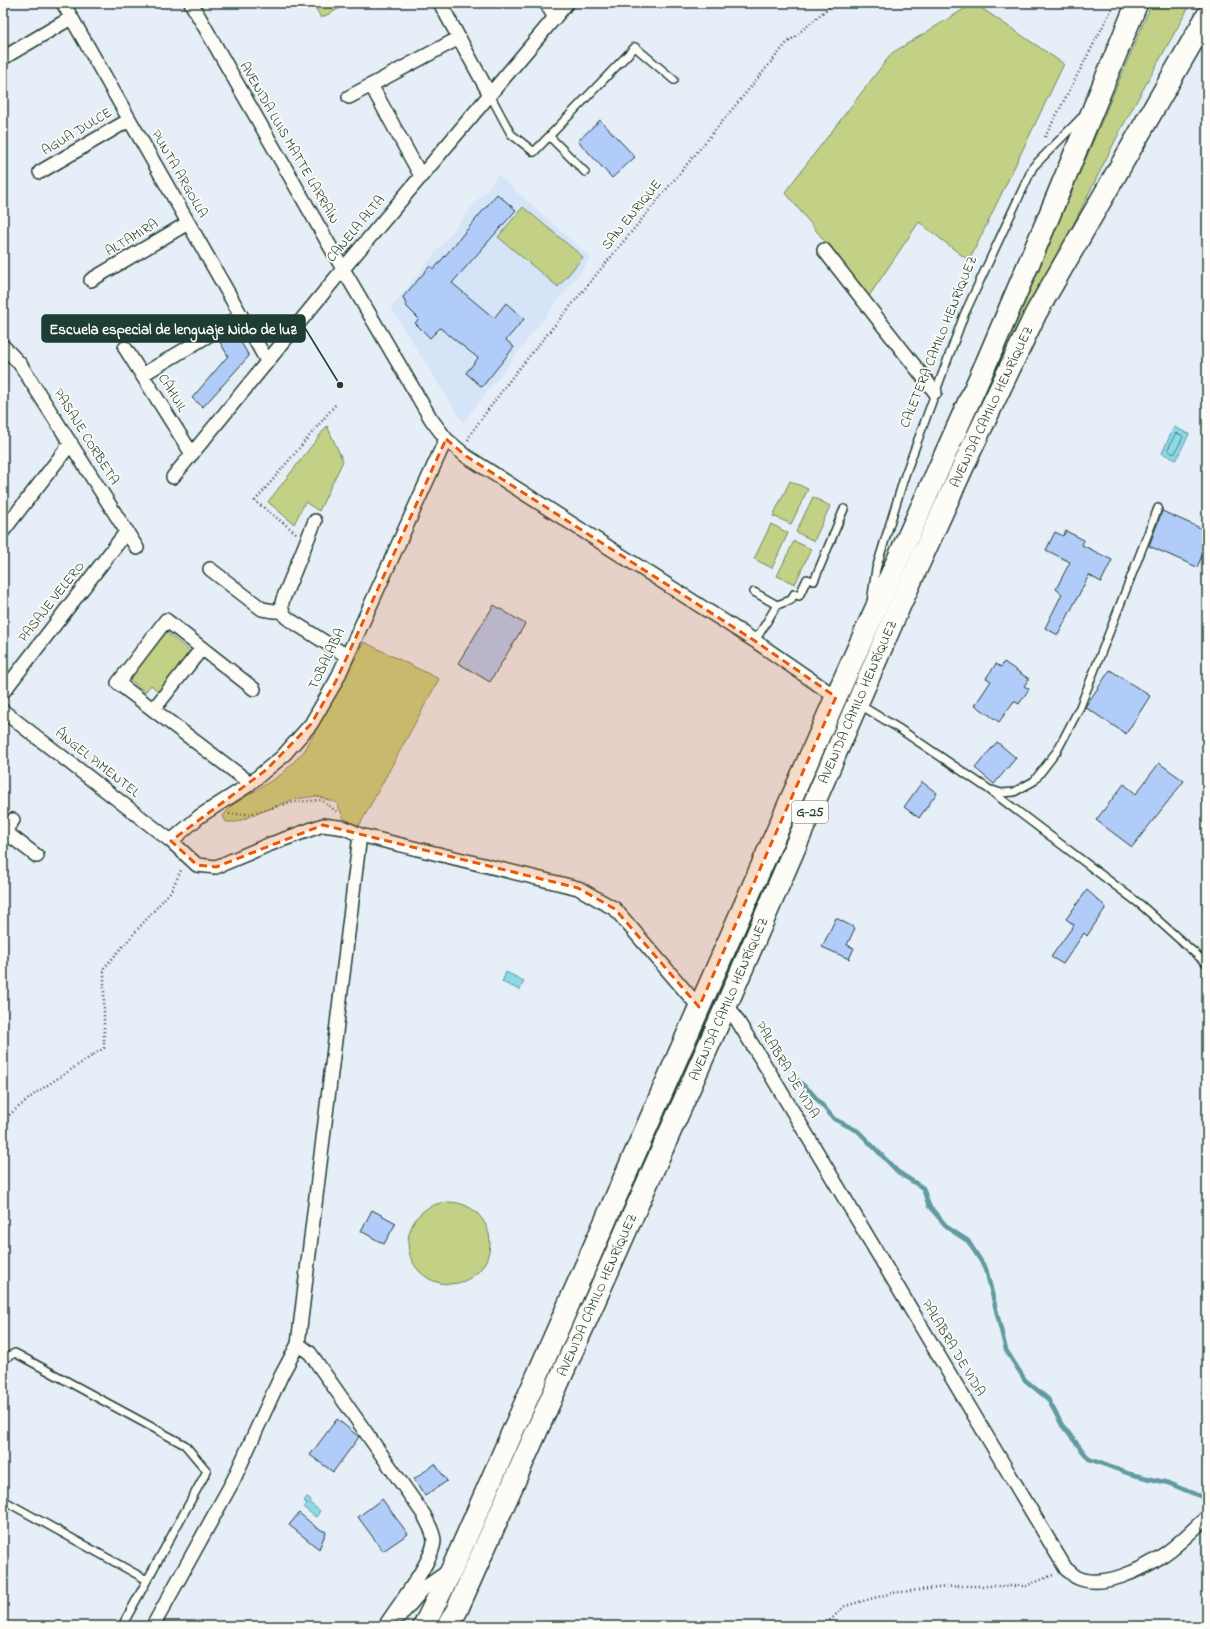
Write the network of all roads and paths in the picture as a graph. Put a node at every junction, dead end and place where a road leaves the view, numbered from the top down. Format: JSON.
{"nodes":[{"id":1,"x":63,"y":3,"type":"edge"},
{"id":2,"x":191,"y":3,"type":"edge"},
{"id":3,"x":440,"y":3,"type":"edge"},
{"id":4,"x":546,"y":3,"type":"edge"},
{"id":5,"x":567,"y":3,"type":"edge"},
{"id":6,"x":834,"y":3,"type":"edge"},
{"id":7,"x":1115,"y":3,"type":"edge"},
{"id":8,"x":1137,"y":3,"type":"edge"},
{"id":9,"x":1207,"y":16,"type":"edge"},
{"id":10,"x":71,"y":18,"type":"junction"},
{"id":11,"x":555,"y":18,"type":"junction"},
{"id":12,"x":459,"y":38,"type":"junction"},
{"id":13,"x":3,"y":58,"type":"edge"},
{"id":14,"x":674,"y":80,"type":"dead end"},
{"id":15,"x":370,"y":85,"type":"junction"},
{"id":16,"x":490,"y":95,"type":"junction"},
{"id":17,"x":349,"y":96,"type":"dead end"},
{"id":18,"x":1095,"y":104,"type":"junction"},
{"id":19,"x":129,"y":120,"type":"junction"},
{"id":20,"x":549,"y":136,"type":"junction"},
{"id":21,"x":1045,"y":138,"type":"dead end"},
{"id":22,"x":40,"y":172,"type":"dead end"},
{"id":23,"x":585,"y":172,"type":"dead end"},
{"id":24,"x":421,"y":176,"type":"junction"},
{"id":25,"x":188,"y":223,"type":"junction"},
{"id":26,"x":824,"y":250,"type":"dead end"},
{"id":27,"x":343,"y":269,"type":"junction"},
{"id":28,"x":92,"y":280,"type":"dead end"},
{"id":29,"x":241,"y":316,"type":"junction"},
{"id":30,"x":3,"y":346,"type":"edge"},
{"id":31,"x":125,"y":348,"type":"dead end"},
{"id":32,"x":267,"y":361,"type":"junction"},
{"id":33,"x":142,"y":375,"type":"junction"},
{"id":34,"x":936,"y":392,"type":"junction"},
{"id":35,"x":336,"y":404,"type":"dead end"},
{"id":36,"x":446,"y":439,"type":"junction"},
{"id":37,"x":71,"y":443,"type":"junction"},
{"id":38,"x":192,"y":454,"type":"junction"},
{"id":39,"x":463,"y":455,"type":"junction"},
{"id":40,"x":173,"y":478,"type":"dead end"},
{"id":41,"x":1158,"y":508,"type":"dead end"},
{"id":42,"x":844,"y":509,"type":"dead end"},
{"id":43,"x":315,"y":520,"type":"dead end"},
{"id":44,"x":3,"y":531,"type":"edge"},
{"id":45,"x":127,"y":531,"type":"junction"},
{"id":46,"x":306,"y":541,"type":"junction"},
{"id":47,"x":138,"y":548,"type":"dead end"},
{"id":48,"x":210,"y":569,"type":"dead end"},
{"id":49,"x":754,"y":592,"type":"dead end"},
{"id":50,"x":777,"y":605,"type":"junction"},
{"id":51,"x":282,"y":610,"type":"junction"},
{"id":52,"x":871,"y":618,"type":"junction"},
{"id":53,"x":755,"y":641,"type":"junction"},
{"id":54,"x":202,"y":648,"type":"junction"},
{"id":55,"x":347,"y":656,"type":"junction"},
{"id":56,"x":254,"y":689,"type":"dead end"},
{"id":57,"x":3,"y":692,"type":"edge"},
{"id":58,"x":836,"y":697,"type":"junction"},
{"id":59,"x":856,"y":703,"type":"junction"},
{"id":60,"x":153,"y":710,"type":"junction"},
{"id":61,"x":3,"y":711,"type":"edge"},
{"id":62,"x":250,"y":783,"type":"junction"},
{"id":63,"x":987,"y":788,"type":"junction"},
{"id":64,"x":219,"y":804,"type":"junction"},
{"id":65,"x":13,"y":820,"type":"dead end"},
{"id":66,"x":345,"y":828,"type":"junction"},
{"id":67,"x":4,"y":832,"type":"edge"},
{"id":68,"x":360,"y":835,"type":"junction"},
{"id":69,"x":171,"y":841,"type":"junction"},
{"id":70,"x":37,"y":856,"type":"dead end"},
{"id":71,"x":187,"y":856,"type":"junction"},
{"id":72,"x":1207,"y":964,"type":"edge"},
{"id":73,"x":727,"y":1004,"type":"junction"},
{"id":74,"x":699,"y":1007,"type":"junction"},
{"id":75,"x":3,"y":1120,"type":"edge"},
{"id":76,"x":298,"y":1344,"type":"junction"},
{"id":77,"x":3,"y":1360,"type":"edge"},
{"id":78,"x":3,"y":1500,"type":"edge"},
{"id":79,"x":1207,"y":1517,"type":"edge"},
{"id":80,"x":453,"y":1567,"type":"junction"},
{"id":81,"x":1066,"y":1569,"type":"junction"},
{"id":82,"x":147,"y":1580,"type":"junction"},
{"id":83,"x":122,"y":1626,"type":"edge"},
{"id":84,"x":153,"y":1626,"type":"edge"},
{"id":85,"x":385,"y":1626,"type":"edge"},
{"id":86,"x":390,"y":1626,"type":"edge"},
{"id":87,"x":424,"y":1626,"type":"edge"},
{"id":88,"x":448,"y":1626,"type":"edge"},
{"id":89,"x":824,"y":1626,"type":"edge"}],
"edges":[{"from":1,"to":10,"type":"street","name":"PUNTA ARGOLLA"},
{"from":2,"to":27,"type":"street","name":"AVENIDA LUIS MATTE LARRAÍN"},
{"from":3,"to":12,"type":"street"},
{"from":4,"to":11,"type":"street"},
{"from":5,"to":11,"type":"street","name":"CANELA ALTA"},
{"from":6,"to":39,"type":"path","name":"SAN ENRIQUE"},
{"from":7,"to":21,"type":"path"},
{"from":8,"to":18,"type":"main road","name":"AVENIDA CAMILO HENRÍQUEZ","number":"G-25"},
{"from":9,"to":59,"type":"main road","name":"AVENIDA CAMILO HENRÍQUEZ","number":"G-25"},
{"from":10,"to":13,"type":"street"},
{"from":10,"to":19,"type":"street","name":"PUNTA ARGOLLA"},
{"from":11,"to":16,"type":"street","name":"CANELA ALTA"},
{"from":12,"to":15,"type":"street"},
{"from":12,"to":16,"type":"street"},
{"from":14,"to":20,"type":"lane"},
{"from":15,"to":17,"type":"street"},
{"from":15,"to":24,"type":"street"},
{"from":16,"to":20,"type":"lane"},
{"from":16,"to":24,"type":"street","name":"CANELA ALTA"},
{"from":18,"to":34,"type":"lane","name":"CALETERA CAMILO HENRÍQUEZ"},
{"from":18,"to":52,"type":"main road","name":"AVENIDA CAMILO HENRÍQUEZ","number":"G-25"},
{"from":19,"to":22,"type":"street","name":"AGUA DULCE"},
{"from":19,"to":25,"type":"street","name":"PUNTA ARGOLLA"},
{"from":20,"to":23,"type":"lane"},
{"from":24,"to":27,"type":"street","name":"CANELA ALTA"},
{"from":25,"to":28,"type":"street","name":"ALTAMIRA"},
{"from":25,"to":29,"type":"street","name":"PUNTA ARGOLLA"},
{"from":26,"to":34,"type":"street"},
{"from":27,"to":32,"type":"street","name":"CANELA ALTA"},
{"from":27,"to":36,"type":"street","name":"AVENIDA LUIS MATTE LARRAÍN"},
{"from":29,"to":32,"type":"street","name":"PUNTA ARGOLLA"},
{"from":29,"to":33,"type":"street"},
{"from":30,"to":37,"type":"street","name":"PASAJE CORBETA"},
{"from":31,"to":33,"type":"street","name":"CÁHUIL"},
{"from":32,"to":38,"type":"street","name":"CANELA ALTA"},
{"from":33,"to":38,"type":"street","name":"CÁHUIL"},
{"from":34,"to":52,"type":"lane","name":"CALETERA CAMILO HENRÍQUEZ"},
{"from":35,"to":46,"type":"path"},
{"from":36,"to":39,"type":"street","name":"AVENIDA LUIS MATTE LARRAÍN"},
{"from":36,"to":55,"type":"street","name":"TOBALABA"},
{"from":37,"to":44,"type":"street"},
{"from":37,"to":45,"type":"street","name":"PASAJE CORBETA"},
{"from":38,"to":40,"type":"street","name":"CANELA ALTA"},
{"from":39,"to":53,"type":"street","name":"AVENIDA LUIS MATTE LARRAÍN"},
{"from":41,"to":63,"type":"lane"},
{"from":42,"to":50,"type":"lane"},
{"from":43,"to":46,"type":"street"},
{"from":45,"to":47,"type":"street","name":"PASAJE CORBETA"},
{"from":45,"to":57,"type":"street","name":"PASAJE VELERO"},
{"from":46,"to":51,"type":"street"},
{"from":48,"to":51,"type":"street"},
{"from":49,"to":50,"type":"lane"},
{"from":50,"to":53,"type":"lane"},
{"from":51,"to":55,"type":"street"},
{"from":52,"to":58,"type":"main road","name":"AVENIDA CAMILO HENRÍQUEZ","number":"G-25"},
{"from":53,"to":58,"type":"street","name":"AVENIDA LUIS MATTE LARRAÍN"},
{"from":54,"to":56,"type":"street"},
{"from":54,"to":60,"type":"street"},
{"from":54,"to":60,"type":"street"},
{"from":55,"to":62,"type":"street","name":"TOBALABA"},
{"from":58,"to":74,"type":"main road","name":"AVENIDA CAMILO HENRÍQUEZ","number":"G-25"},
{"from":59,"to":63,"type":"lane"},
{"from":59,"to":73,"type":"main road","name":"AVENIDA CAMILO HENRÍQUEZ","number":"G-25"},
{"from":60,"to":62,"type":"street"},
{"from":61,"to":69,"type":"street","name":"ÁNGEL PIMENTEL"},
{"from":62,"to":64,"type":"street","name":"TOBALABA"},
{"from":63,"to":72,"type":"lane"},
{"from":64,"to":66,"type":"path"},
{"from":64,"to":69,"type":"street","name":"TOBALABA"},
{"from":65,"to":67,"type":"street"},
{"from":66,"to":68,"type":"street","name":"ÁNGEL PIMENTEL"},
{"from":66,"to":71,"type":"street","name":"ÁNGEL PIMENTEL"},
{"from":67,"to":70,"type":"street"},
{"from":68,"to":74,"type":"street","name":"ÁNGEL PIMENTEL"},
{"from":68,"to":76,"type":"street"},
{"from":69,"to":71,"type":"street","name":"ÁNGEL PIMENTEL"},
{"from":71,"to":75,"type":"path"},
{"from":73,"to":81,"type":"street","name":"PALABRA DE VIDA"},
{"from":73,"to":88,"type":"main road","name":"AVENIDA CAMILO HENRÍQUEZ","number":"G-25"},
{"from":74,"to":80,"type":"main road","name":"AVENIDA CAMILO HENRÍQUEZ","number":"G-25"},
{"from":76,"to":84,"type":"street"},
{"from":76,"to":85,"type":"street"},
{"from":77,"to":82,"type":"lane"},
{"from":78,"to":82,"type":"lane"},
{"from":79,"to":81,"type":"street"},
{"from":80,"to":86,"type":"street"},
{"from":80,"to":87,"type":"main road","name":"AVENIDA CAMILO HENRÍQUEZ","number":"G-25"},
{"from":81,"to":89,"type":"path"},
{"from":82,"to":83,"type":"lane"}]}
